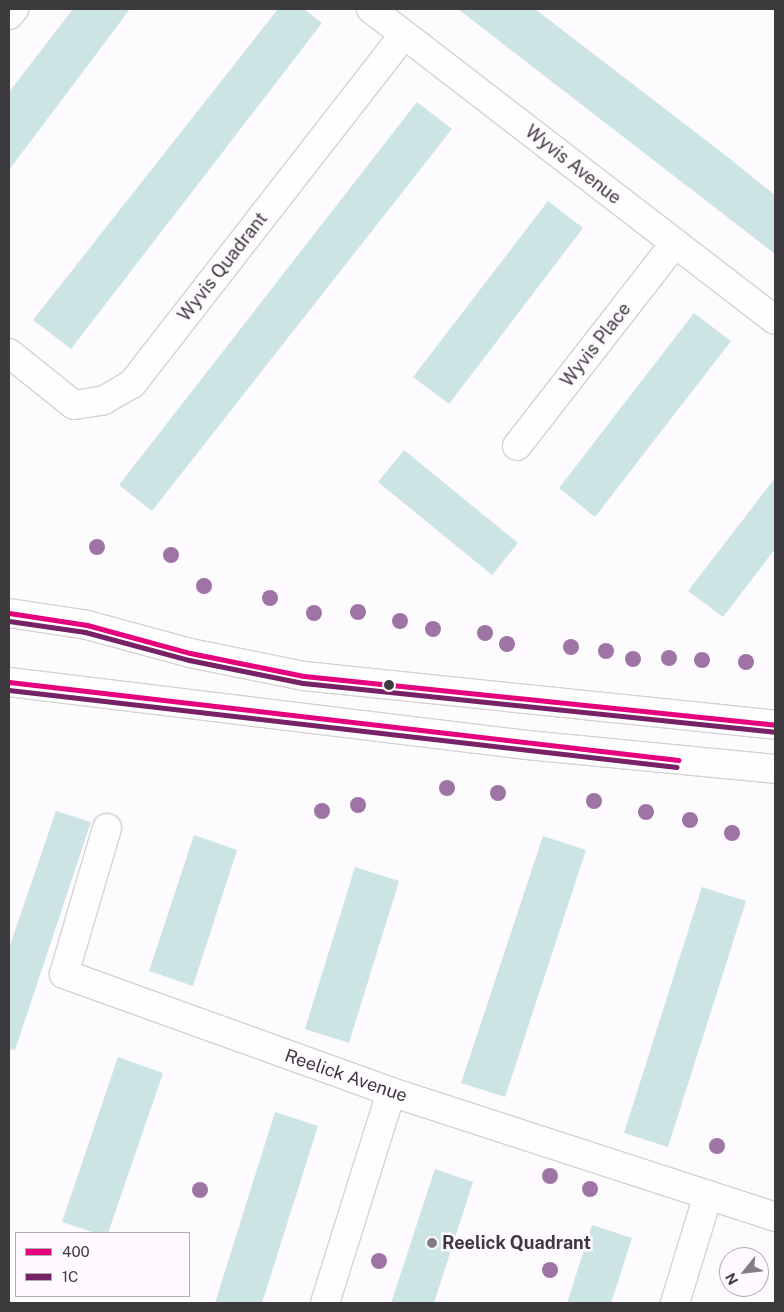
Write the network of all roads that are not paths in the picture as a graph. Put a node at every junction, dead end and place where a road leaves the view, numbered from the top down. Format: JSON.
{"nodes":[{"id":1,"x":14,"y":9,"type":"edge"},
{"id":2,"x":371,"y":9,"type":"edge"},
{"id":3,"x":9,"y":15,"type":"edge"},
{"id":4,"x":404,"y":35,"type":"junction"},
{"id":5,"x":675,"y":243,"type":"junction"},
{"id":6,"x":775,"y":320,"type":"edge"},
{"id":7,"x":9,"y":354,"type":"edge"},
{"id":8,"x":517,"y":446,"type":"dead end"},
{"id":9,"x":9,"y":613,"type":"edge"},
{"id":10,"x":9,"y":682,"type":"edge"},
{"id":11,"x":775,"y":725,"type":"edge"},
{"id":12,"x":775,"y":769,"type":"edge"},
{"id":13,"x":106,"y":828,"type":"dead end"},
{"id":14,"x":391,"y":1092,"type":"junction"},
{"id":15,"x":708,"y":1195,"type":"junction"},
{"id":16,"x":775,"y":1217,"type":"edge"},
{"id":17,"x":325,"y":1303,"type":"edge"},
{"id":18,"x":675,"y":1303,"type":"edge"}],
"edges":[{"from":1,"to":3,"type":"street"},
{"from":2,"to":4,"type":"street","name":"Wyvis Avenue"},
{"from":4,"to":5,"type":"street","name":"Wyvis Avenue"},
{"from":4,"to":7,"type":"street","name":"Wyvis Quadrant"},
{"from":5,"to":6,"type":"street","name":"Wyvis Avenue"},
{"from":5,"to":8,"type":"street","name":"Wyvis Place"},
{"from":9,"to":11,"type":"street"},
{"from":10,"to":12,"type":"street"},
{"from":13,"to":14,"type":"street","name":"Reelick Avenue"},
{"from":14,"to":15,"type":"street","name":"Reelick Avenue"},
{"from":14,"to":17,"type":"street"},
{"from":15,"to":16,"type":"street","name":"Reelick Avenue"},
{"from":15,"to":18,"type":"street"}]}
